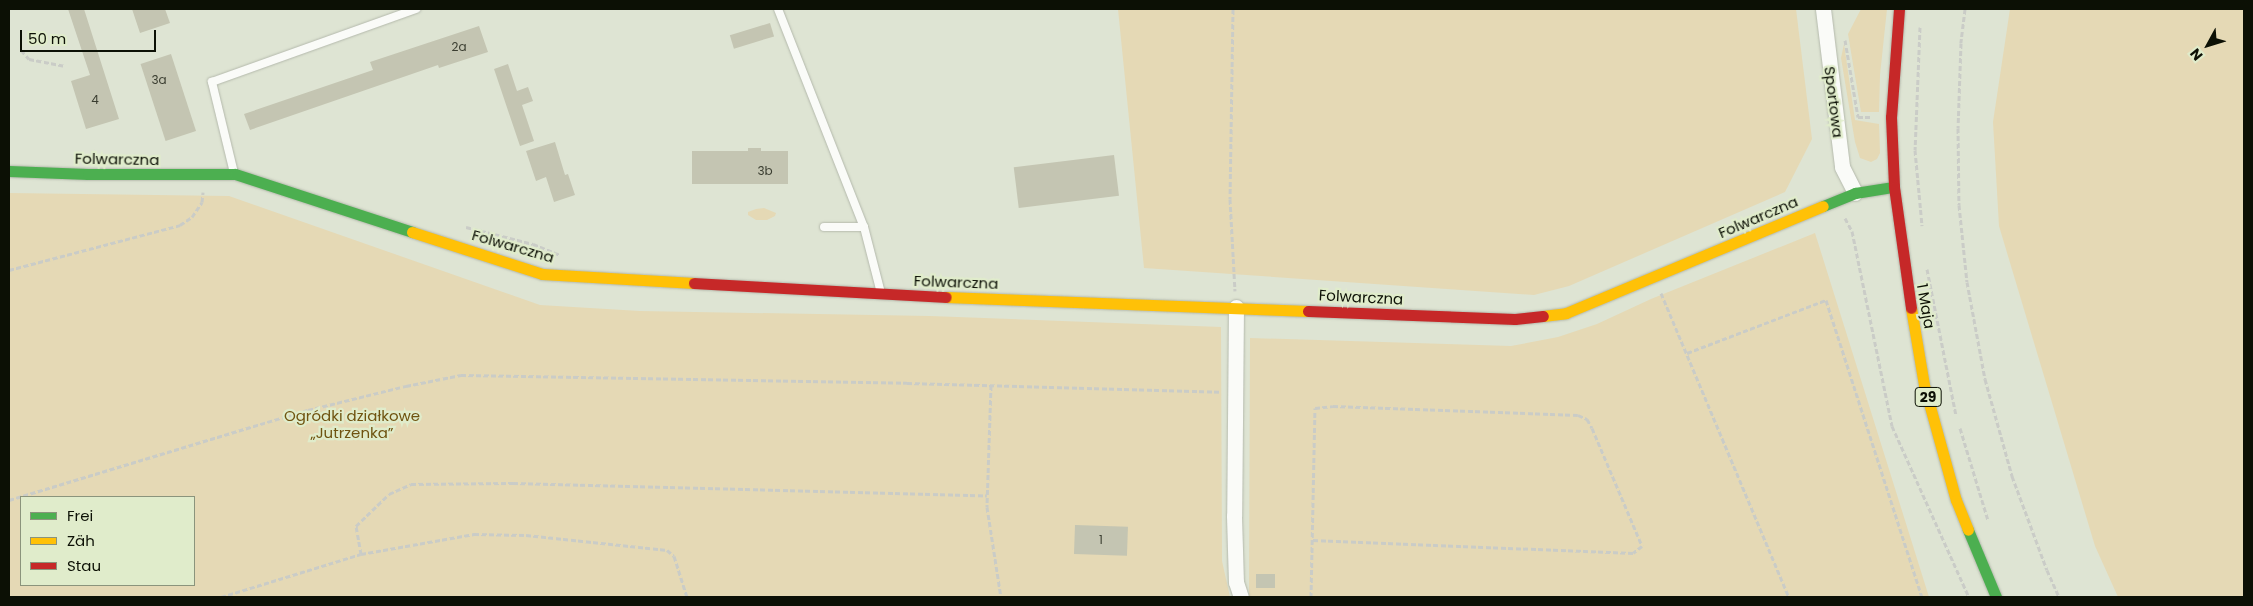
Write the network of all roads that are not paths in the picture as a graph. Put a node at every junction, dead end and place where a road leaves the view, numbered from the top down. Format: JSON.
{"nodes":[{"id":1,"x":416,"y":9,"type":"edge"},
{"id":2,"x":778,"y":9,"type":"edge"},
{"id":3,"x":1823,"y":9,"type":"edge"},
{"id":4,"x":1899,"y":9,"type":"edge"},
{"id":5,"x":9,"y":171,"type":"edge"},
{"id":6,"x":235,"y":174,"type":"junction"},
{"id":7,"x":1894,"y":187,"type":"junction"},
{"id":8,"x":1854,"y":193,"type":"junction"},
{"id":9,"x":864,"y":227,"type":"junction"},
{"id":10,"x":824,"y":228,"type":"dead end"},
{"id":11,"x":881,"y":294,"type":"junction"},
{"id":12,"x":1236,"y":307,"type":"junction"},
{"id":13,"x":1241,"y":597,"type":"edge"},
{"id":14,"x":1996,"y":597,"type":"edge"}],
"edges":[{"from":1,"to":6,"type":"lane"},
{"from":2,"to":9,"type":"lane"},
{"from":3,"to":8,"type":"street","name":"Sportowa"},
{"from":4,"to":7,"type":"street","name":"1 Maja","number":"29"},
{"from":5,"to":6,"type":"street","name":"Folwarczna"},
{"from":6,"to":11,"type":"street","name":"Folwarczna"},
{"from":7,"to":8,"type":"street","name":"Folwarczna"},
{"from":7,"to":14,"type":"street","name":"1 Maja","number":"29"},
{"from":8,"to":12,"type":"street","name":"Folwarczna"},
{"from":9,"to":10,"type":"lane"},
{"from":9,"to":11,"type":"lane"},
{"from":11,"to":12,"type":"street","name":"Folwarczna"},
{"from":12,"to":13,"type":"street"}]}
